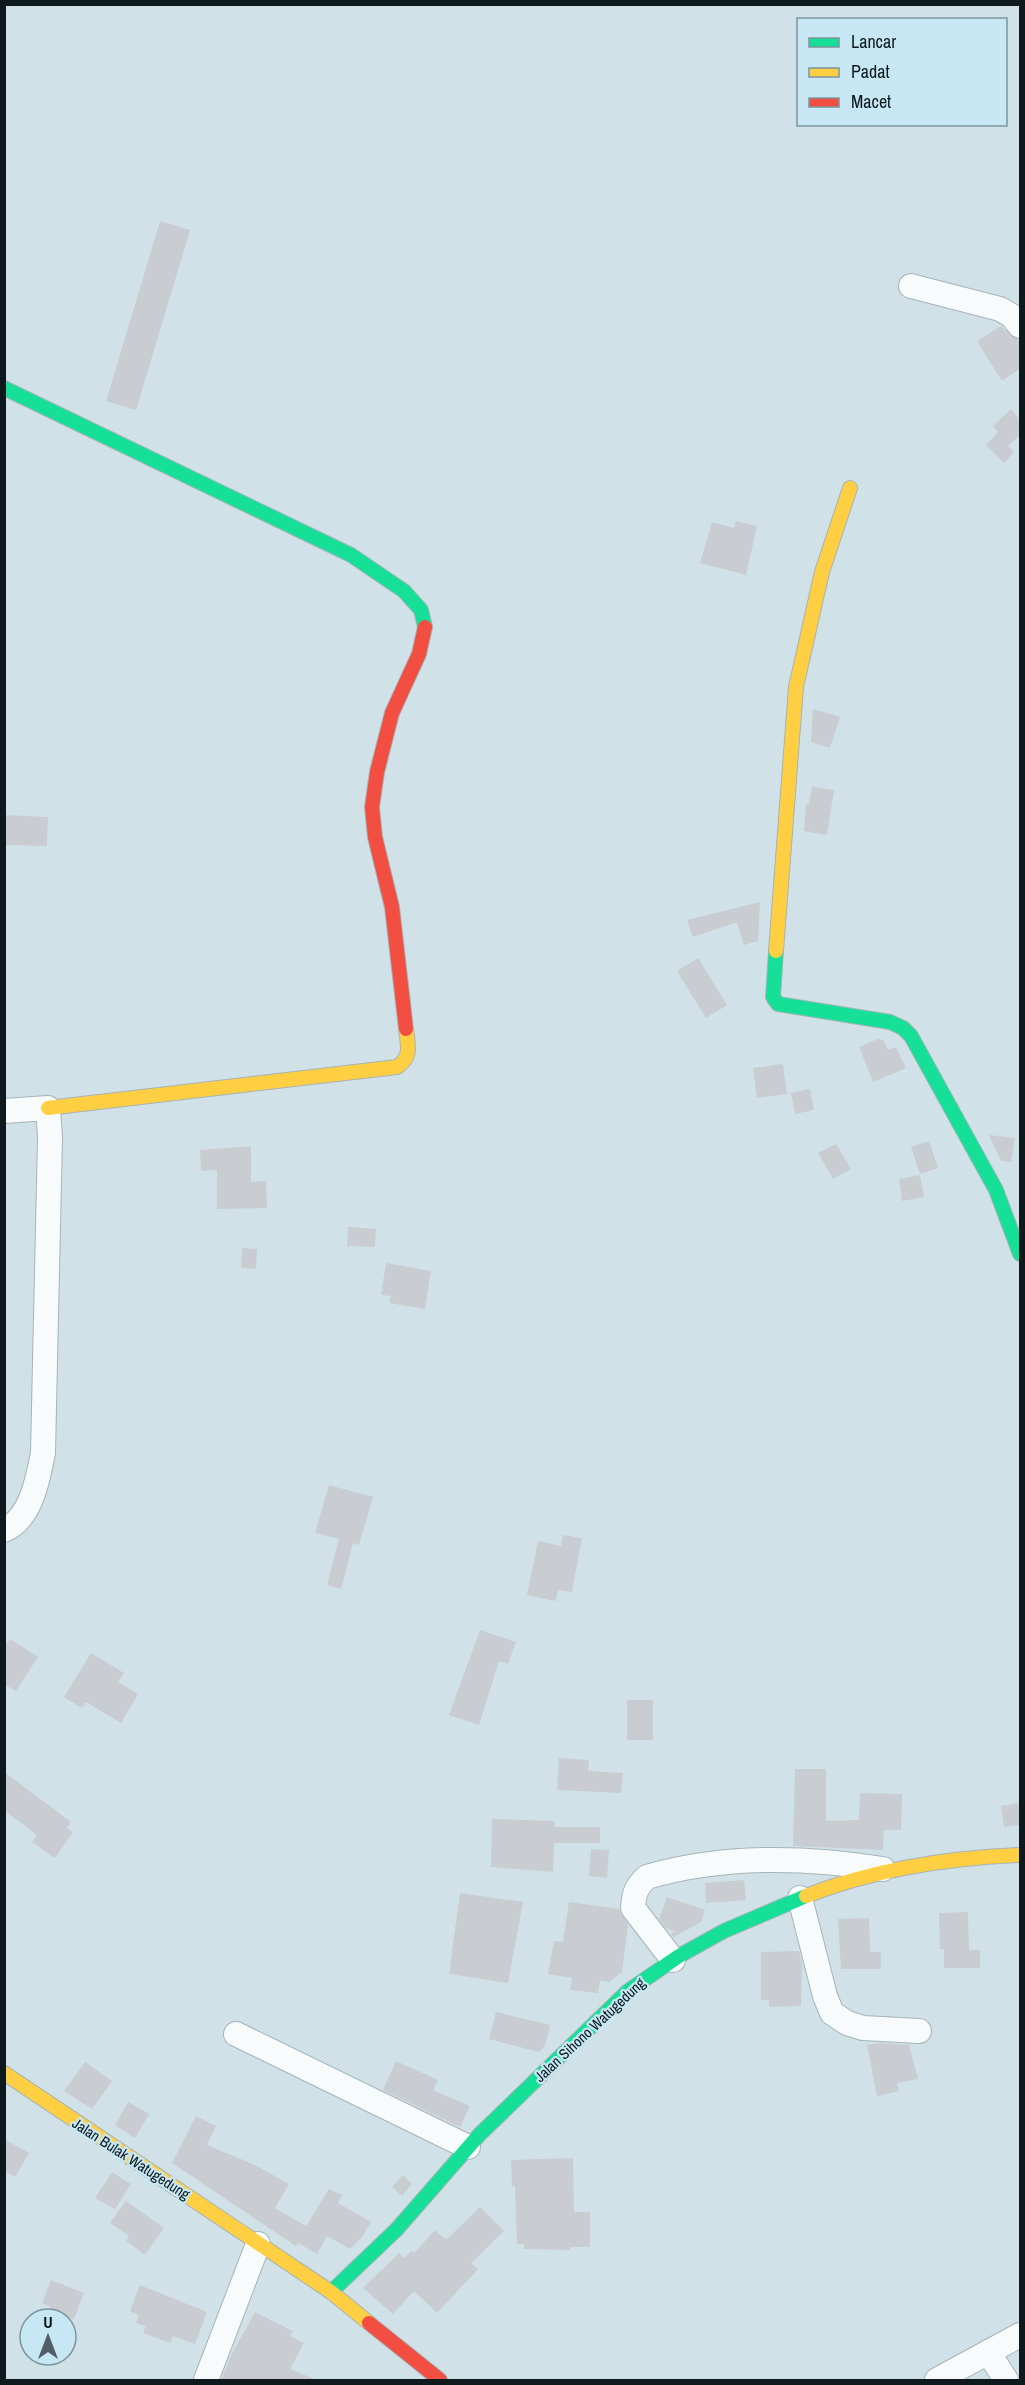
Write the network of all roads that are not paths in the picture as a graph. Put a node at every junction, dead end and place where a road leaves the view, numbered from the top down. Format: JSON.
{"nodes":[{"id":1,"x":910,"y":286,"type":"dead end"},
{"id":2,"x":1020,"y":327,"type":"edge"},
{"id":3,"x":4,"y":388,"type":"edge"},
{"id":4,"x":850,"y":488,"type":"dead end"},
{"id":5,"x":48,"y":1108,"type":"junction"},
{"id":6,"x":4,"y":1111,"type":"edge"},
{"id":7,"x":996,"y":1190,"type":"junction"},
{"id":8,"x":1020,"y":1199,"type":"edge"},
{"id":9,"x":1020,"y":1254,"type":"edge"},
{"id":10,"x":4,"y":1530,"type":"edge"},
{"id":11,"x":1020,"y":1856,"type":"edge"},
{"id":12,"x":891,"y":1871,"type":"junction"},
{"id":13,"x":801,"y":1898,"type":"junction"},
{"id":14,"x":673,"y":1960,"type":"junction"},
{"id":15,"x":919,"y":2031,"type":"dead end"},
{"id":16,"x":236,"y":2034,"type":"dead end"},
{"id":17,"x":4,"y":2073,"type":"edge"},
{"id":18,"x":468,"y":2147,"type":"junction"},
{"id":19,"x":258,"y":2244,"type":"junction"},
{"id":20,"x":331,"y":2292,"type":"junction"},
{"id":21,"x":1020,"y":2335,"type":"edge"},
{"id":22,"x":988,"y":2352,"type":"junction"},
{"id":23,"x":206,"y":2380,"type":"edge"},
{"id":24,"x":440,"y":2380,"type":"edge"},
{"id":25,"x":938,"y":2380,"type":"edge"},
{"id":26,"x":1006,"y":2380,"type":"edge"}],
"edges":[{"from":1,"to":2,"type":"street"},
{"from":3,"to":5,"type":"street"},
{"from":4,"to":7,"type":"street"},
{"from":5,"to":6,"type":"street"},
{"from":5,"to":10,"type":"street"},
{"from":7,"to":8,"type":"street"},
{"from":7,"to":9,"type":"street"},
{"from":11,"to":12,"type":"street","name":"Jalan Sihono Watugedung"},
{"from":12,"to":13,"type":"street","name":"Jalan Sihono Watugedung"},
{"from":12,"to":14,"type":"street"},
{"from":13,"to":14,"type":"street","name":"Jalan Sihono Watugedung"},
{"from":13,"to":15,"type":"street"},
{"from":14,"to":18,"type":"street","name":"Jalan Sihono Watugedung"},
{"from":16,"to":18,"type":"street"},
{"from":17,"to":19,"type":"street","name":"Jalan Bulak Watugedung"},
{"from":18,"to":20,"type":"street","name":"Jalan Sihono Watugedung"},
{"from":19,"to":20,"type":"street","name":"Jalan Bulak Watugedung"},
{"from":19,"to":23,"type":"street"},
{"from":20,"to":24,"type":"street","name":"Jalan Bulak Watugedung"},
{"from":21,"to":22,"type":"street"},
{"from":22,"to":25,"type":"street"},
{"from":22,"to":26,"type":"street"}]}
